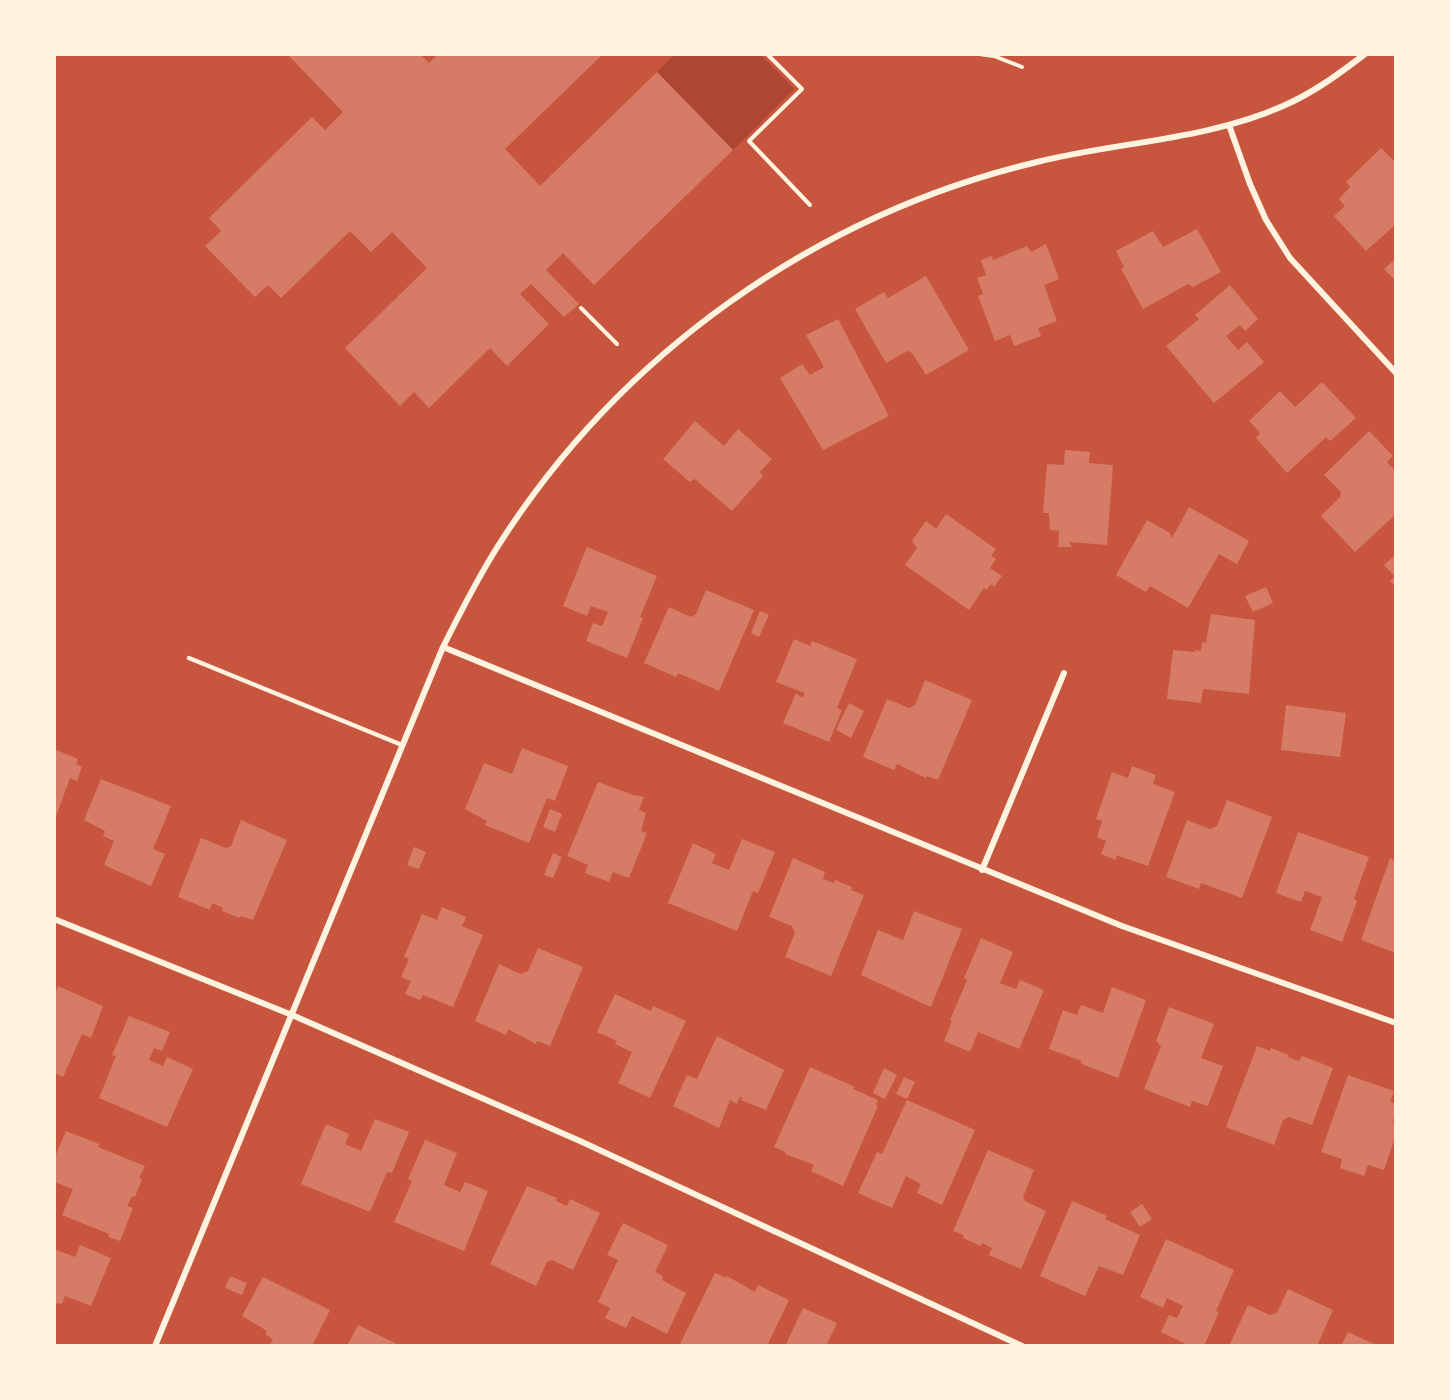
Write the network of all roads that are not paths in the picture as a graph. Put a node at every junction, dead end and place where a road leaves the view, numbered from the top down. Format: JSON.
{"nodes":[{"id":1,"x":1365,"y":54,"type":"edge"},
{"id":2,"x":1229,"y":125,"type":"junction"},
{"id":3,"x":1396,"y":373,"type":"edge"},
{"id":4,"x":443,"y":647,"type":"junction"},
{"id":5,"x":189,"y":658,"type":"dead end"},
{"id":6,"x":1064,"y":674,"type":"dead end"},
{"id":7,"x":402,"y":746,"type":"junction"},
{"id":8,"x":982,"y":870,"type":"junction"},
{"id":9,"x":54,"y":919,"type":"edge"},
{"id":10,"x":292,"y":1015,"type":"junction"},
{"id":11,"x":1396,"y":1023,"type":"edge"},
{"id":12,"x":155,"y":1346,"type":"edge"},
{"id":13,"x":1022,"y":1346,"type":"edge"}],
"edges":[{"from":1,"to":2,"type":"street"},
{"from":2,"to":3,"type":"street"},
{"from":2,"to":4,"type":"street"},
{"from":4,"to":7,"type":"street"},
{"from":4,"to":8,"type":"street"},
{"from":5,"to":7,"type":"lane"},
{"from":6,"to":8,"type":"street"},
{"from":7,"to":10,"type":"street"},
{"from":8,"to":11,"type":"street"},
{"from":9,"to":10,"type":"street"},
{"from":10,"to":12,"type":"street"},
{"from":10,"to":13,"type":"street"}]}
